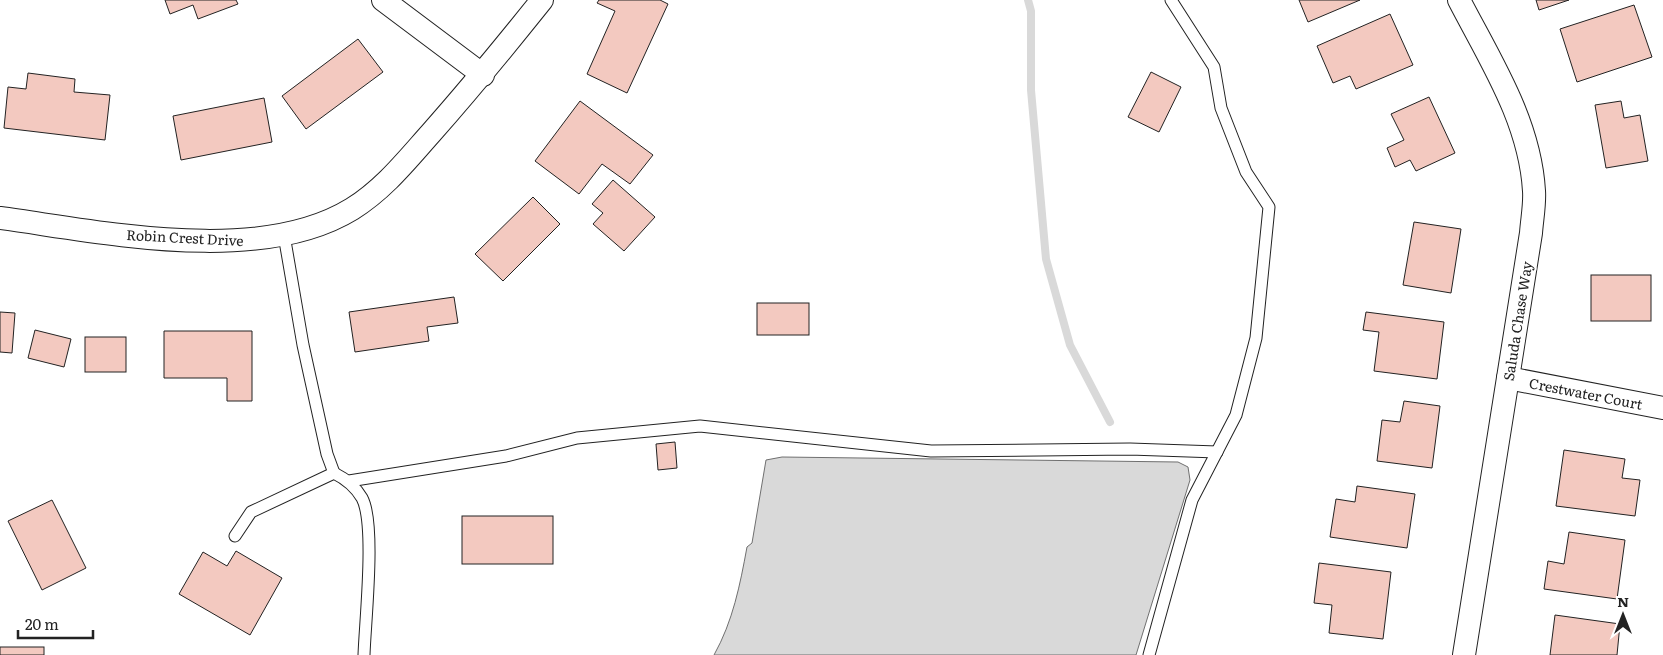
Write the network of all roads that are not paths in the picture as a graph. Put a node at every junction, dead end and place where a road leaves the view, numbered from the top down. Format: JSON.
{"nodes":[{"id":1,"x":383,"y":0,"type":"edge"},
{"id":2,"x":542,"y":0,"type":"edge"},
{"id":3,"x":1171,"y":0,"type":"edge"},
{"id":4,"x":1459,"y":0,"type":"edge"},
{"id":5,"x":483,"y":75,"type":"junction"},
{"id":6,"x":0,"y":218,"type":"edge"},
{"id":7,"x":284,"y":235,"type":"junction"},
{"id":8,"x":1508,"y":378,"type":"junction"},
{"id":9,"x":1663,"y":408,"type":"edge"},
{"id":10,"x":1217,"y":452,"type":"junction"},
{"id":11,"x":334,"y":473,"type":"junction"},
{"id":12,"x":349,"y":481,"type":"junction"},
{"id":13,"x":235,"y":536,"type":"dead end"},
{"id":14,"x":364,"y":655,"type":"edge"},
{"id":15,"x":1149,"y":655,"type":"edge"},
{"id":16,"x":1464,"y":655,"type":"edge"}],
"edges":[{"from":1,"to":5,"type":"street"},
{"from":2,"to":5,"type":"street","name":"Robin Crest Drive"},
{"from":3,"to":10,"type":"lane"},
{"from":4,"to":8,"type":"street","name":"Saluda Chase Way"},
{"from":5,"to":7,"type":"street","name":"Robin Crest Drive"},
{"from":6,"to":7,"type":"street","name":"Robin Crest Drive"},
{"from":7,"to":11,"type":"lane"},
{"from":8,"to":9,"type":"street","name":"Crestwater Court"},
{"from":8,"to":16,"type":"street","name":"Saluda Chase Way"},
{"from":10,"to":12,"type":"lane"},
{"from":10,"to":15,"type":"lane"},
{"from":11,"to":12,"type":"lane"},
{"from":11,"to":13,"type":"lane"},
{"from":12,"to":14,"type":"lane"}]}
